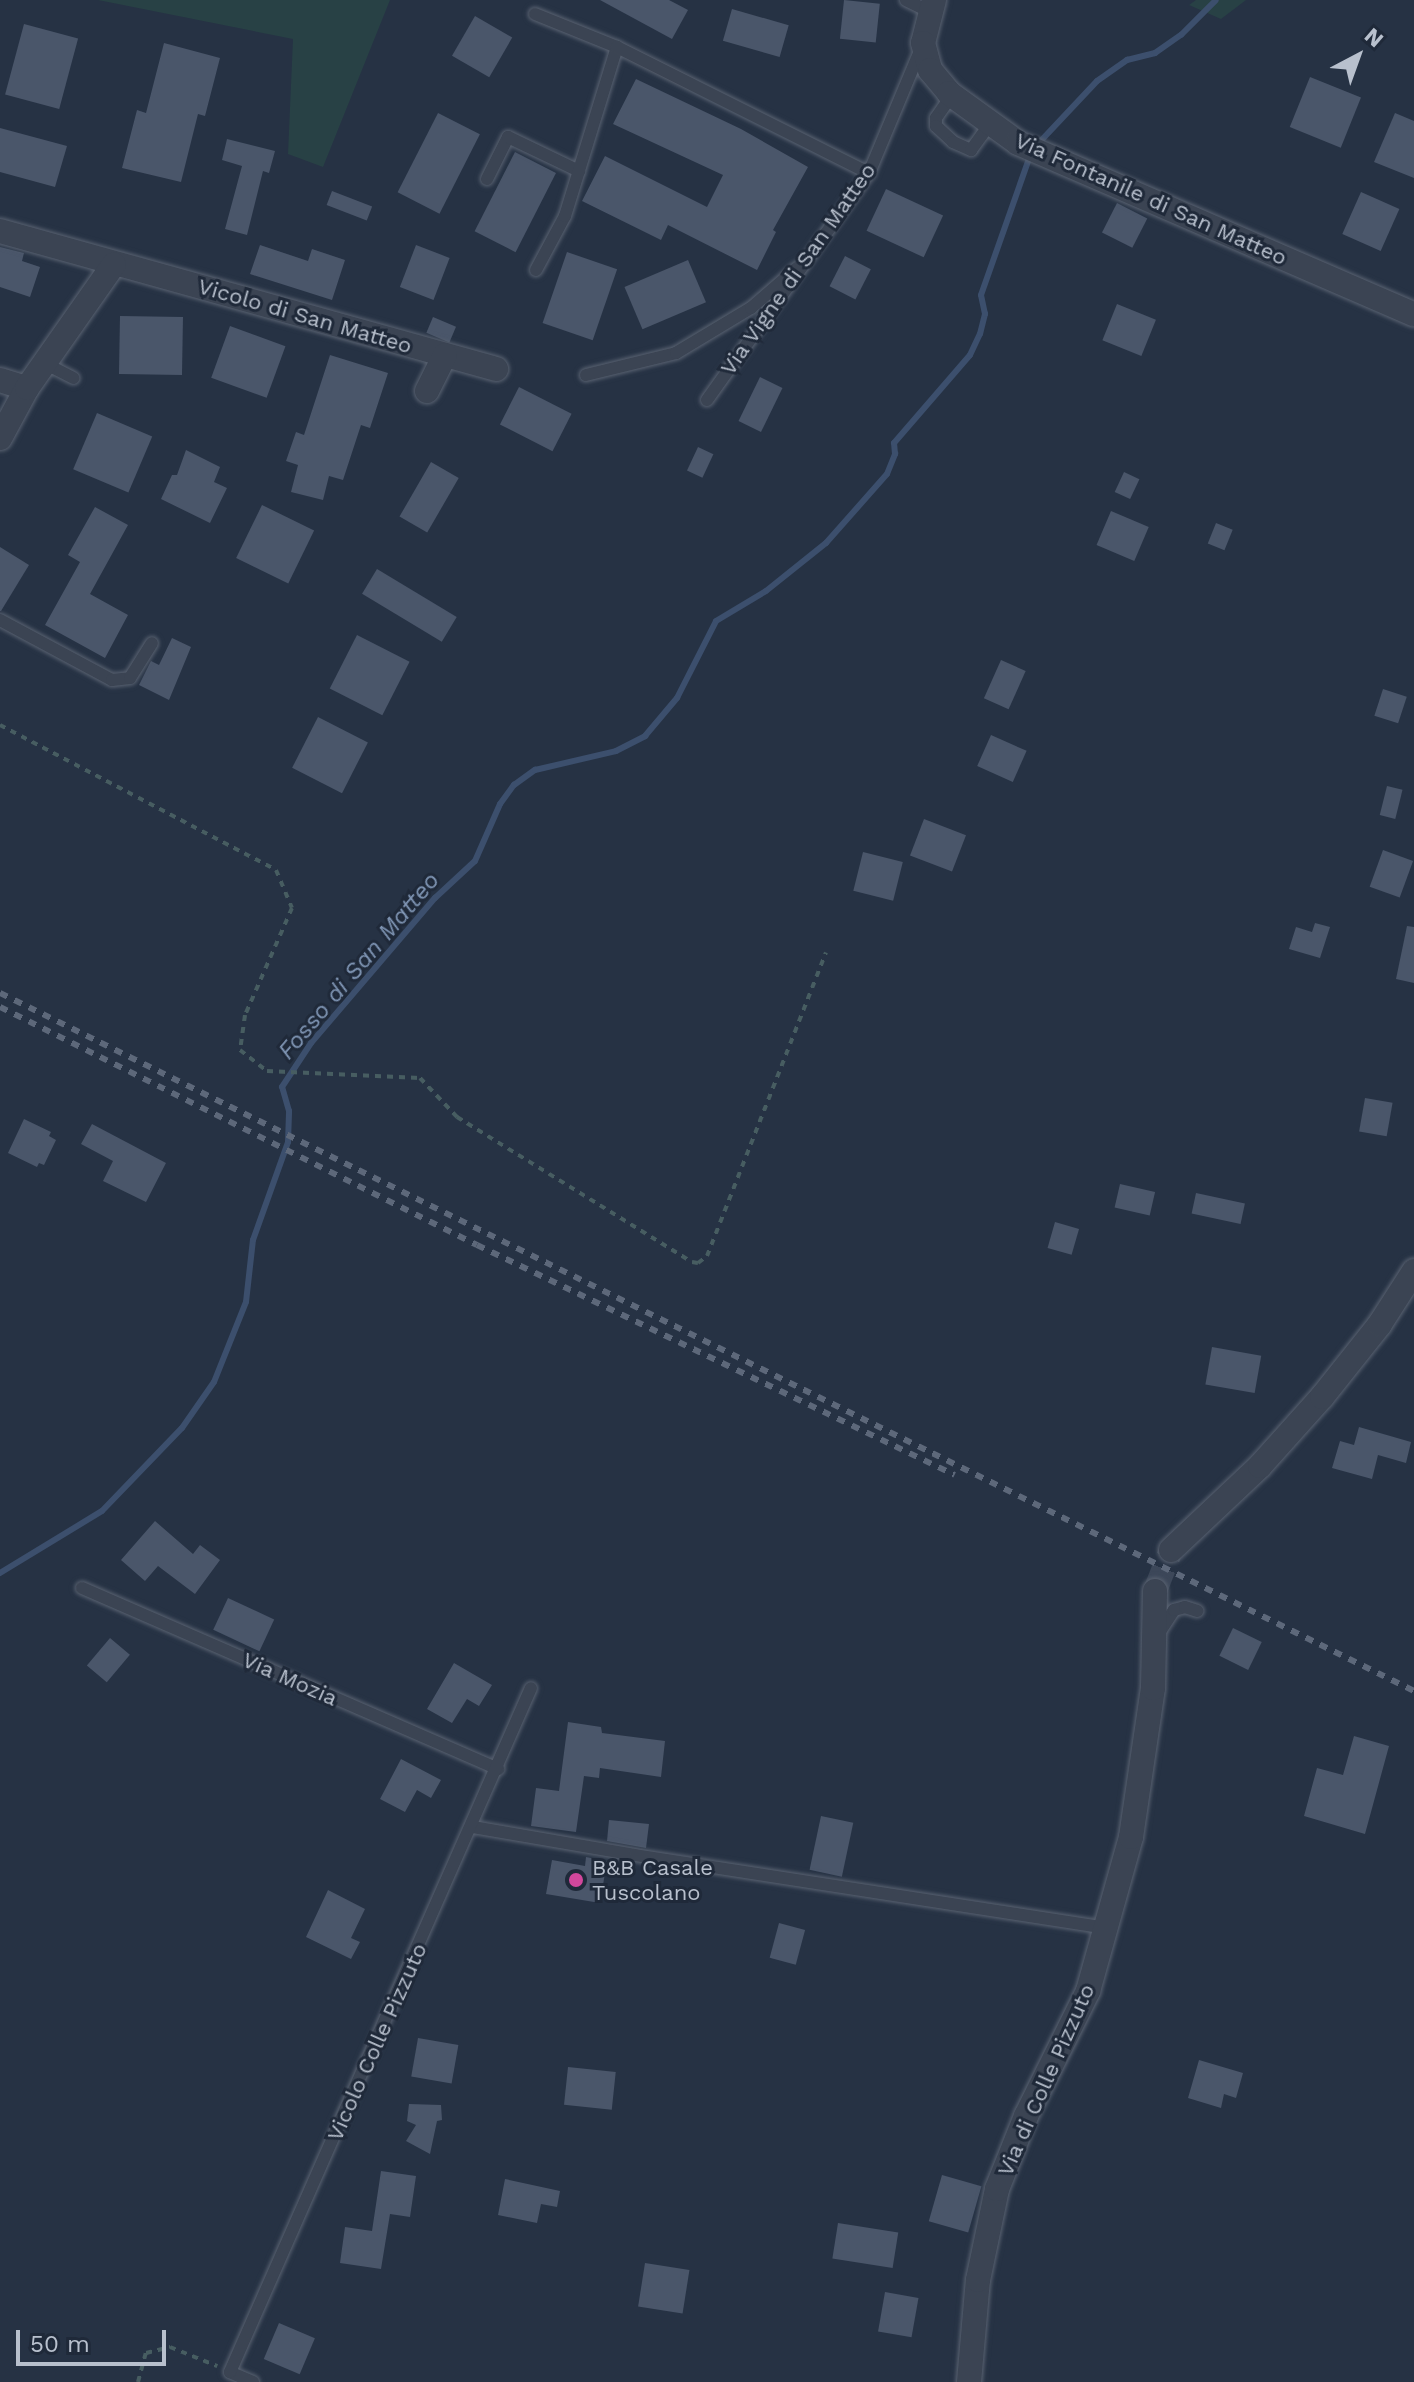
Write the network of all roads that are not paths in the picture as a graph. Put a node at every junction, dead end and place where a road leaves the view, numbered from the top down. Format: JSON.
{"nodes":[{"id":1,"x":906,"y":0,"type":"edge"},
{"id":2,"x":932,"y":6,"type":"edge"},
{"id":3,"x":535,"y":14,"type":"dead end"},
{"id":4,"x":923,"y":43,"type":"junction"},
{"id":5,"x":617,"y":47,"type":"junction"},
{"id":6,"x":952,"y":95,"type":"junction"},
{"id":7,"x":990,"y":124,"type":"junction"},
{"id":8,"x":579,"y":171,"type":"junction"},
{"id":9,"x":869,"y":173,"type":"junction"},
{"id":10,"x":487,"y":179,"type":"dead end"},
{"id":11,"x":0,"y":231,"type":"edge"},
{"id":12,"x":814,"y":253,"type":"junction"},
{"id":13,"x":114,"y":264,"type":"junction"},
{"id":14,"x":536,"y":270,"type":"dead end"},
{"id":15,"x":1414,"y":314,"type":"edge"},
{"id":16,"x":445,"y":355,"type":"junction"},
{"id":17,"x":44,"y":363,"type":"junction"},
{"id":18,"x":496,"y":369,"type":"dead end"},
{"id":19,"x":586,"y":375,"type":"dead end"},
{"id":20,"x":73,"y":378,"type":"dead end"},
{"id":21,"x":0,"y":380,"type":"edge"},
{"id":22,"x":27,"y":388,"type":"junction"},
{"id":23,"x":427,"y":391,"type":"dead end"},
{"id":24,"x":707,"y":400,"type":"dead end"},
{"id":25,"x":0,"y":438,"type":"edge"},
{"id":26,"x":0,"y":620,"type":"edge"},
{"id":27,"x":152,"y":643,"type":"dead end"},
{"id":28,"x":1414,"y":1271,"type":"edge"},
{"id":29,"x":1171,"y":1550,"type":"tunnel mouth"},
{"id":30,"x":82,"y":1588,"type":"dead end"},
{"id":31,"x":1155,"y":1591,"type":"tunnel mouth"},
{"id":32,"x":1197,"y":1611,"type":"dead end"},
{"id":33,"x":1155,"y":1648,"type":"junction"},
{"id":34,"x":531,"y":1688,"type":"dead end"},
{"id":35,"x":498,"y":1769,"type":"junction"},
{"id":36,"x":473,"y":1827,"type":"junction"},
{"id":37,"x":1107,"y":1928,"type":"junction"},
{"id":38,"x":253,"y":2382,"type":"edge"},
{"id":39,"x":969,"y":2382,"type":"edge"}],
"edges":[{"from":1,"to":2,"type":"lane"},
{"from":2,"to":4,"type":"street","name":"Via Vigne di San Matteo"},
{"from":3,"to":5,"type":"lane"},
{"from":4,"to":6,"type":"street","name":"Via Fontanile di San Matteo"},
{"from":4,"to":9,"type":"lane","name":"Via Vigne di San Matteo"},
{"from":5,"to":8,"type":"lane"},
{"from":5,"to":9,"type":"lane"},
{"from":6,"to":7,"type":"street","name":"Via Fontanile di San Matteo"},
{"from":6,"to":7,"type":"lane"},
{"from":7,"to":15,"type":"street","name":"Via Fontanile di San Matteo"},
{"from":8,"to":10,"type":"lane"},
{"from":8,"to":14,"type":"lane"},
{"from":9,"to":12,"type":"lane","name":"Via Vigne di San Matteo"},
{"from":11,"to":13,"type":"street","name":"Vicolo di San Matteo"},
{"from":12,"to":19,"type":"lane"},
{"from":12,"to":24,"type":"lane","name":"Via Vigne di San Matteo"},
{"from":13,"to":16,"type":"street","name":"Vicolo di San Matteo"},
{"from":13,"to":17,"type":"street"},
{"from":16,"to":18,"type":"street","name":"Vicolo di San Matteo"},
{"from":16,"to":23,"type":"street"},
{"from":17,"to":20,"type":"lane"},
{"from":17,"to":22,"type":"street"},
{"from":21,"to":22,"type":"street"},
{"from":22,"to":25,"type":"street"},
{"from":26,"to":27,"type":"lane"},
{"from":28,"to":29,"type":"street"},
{"from":30,"to":35,"type":"lane","name":"Via Mozia"},
{"from":31,"to":33,"type":"street","name":"Via di Colle Pizzuto"},
{"from":32,"to":33,"type":"lane"},
{"from":33,"to":37,"type":"street","name":"Via di Colle Pizzuto"},
{"from":34,"to":35,"type":"lane","name":"Vicolo Colle Pizzuto"},
{"from":35,"to":36,"type":"lane","name":"Vicolo Colle Pizzuto"},
{"from":36,"to":37,"type":"lane"},
{"from":36,"to":38,"type":"lane","name":"Vicolo Colle Pizzuto"},
{"from":37,"to":39,"type":"street","name":"Via di Colle Pizzuto"}]}
